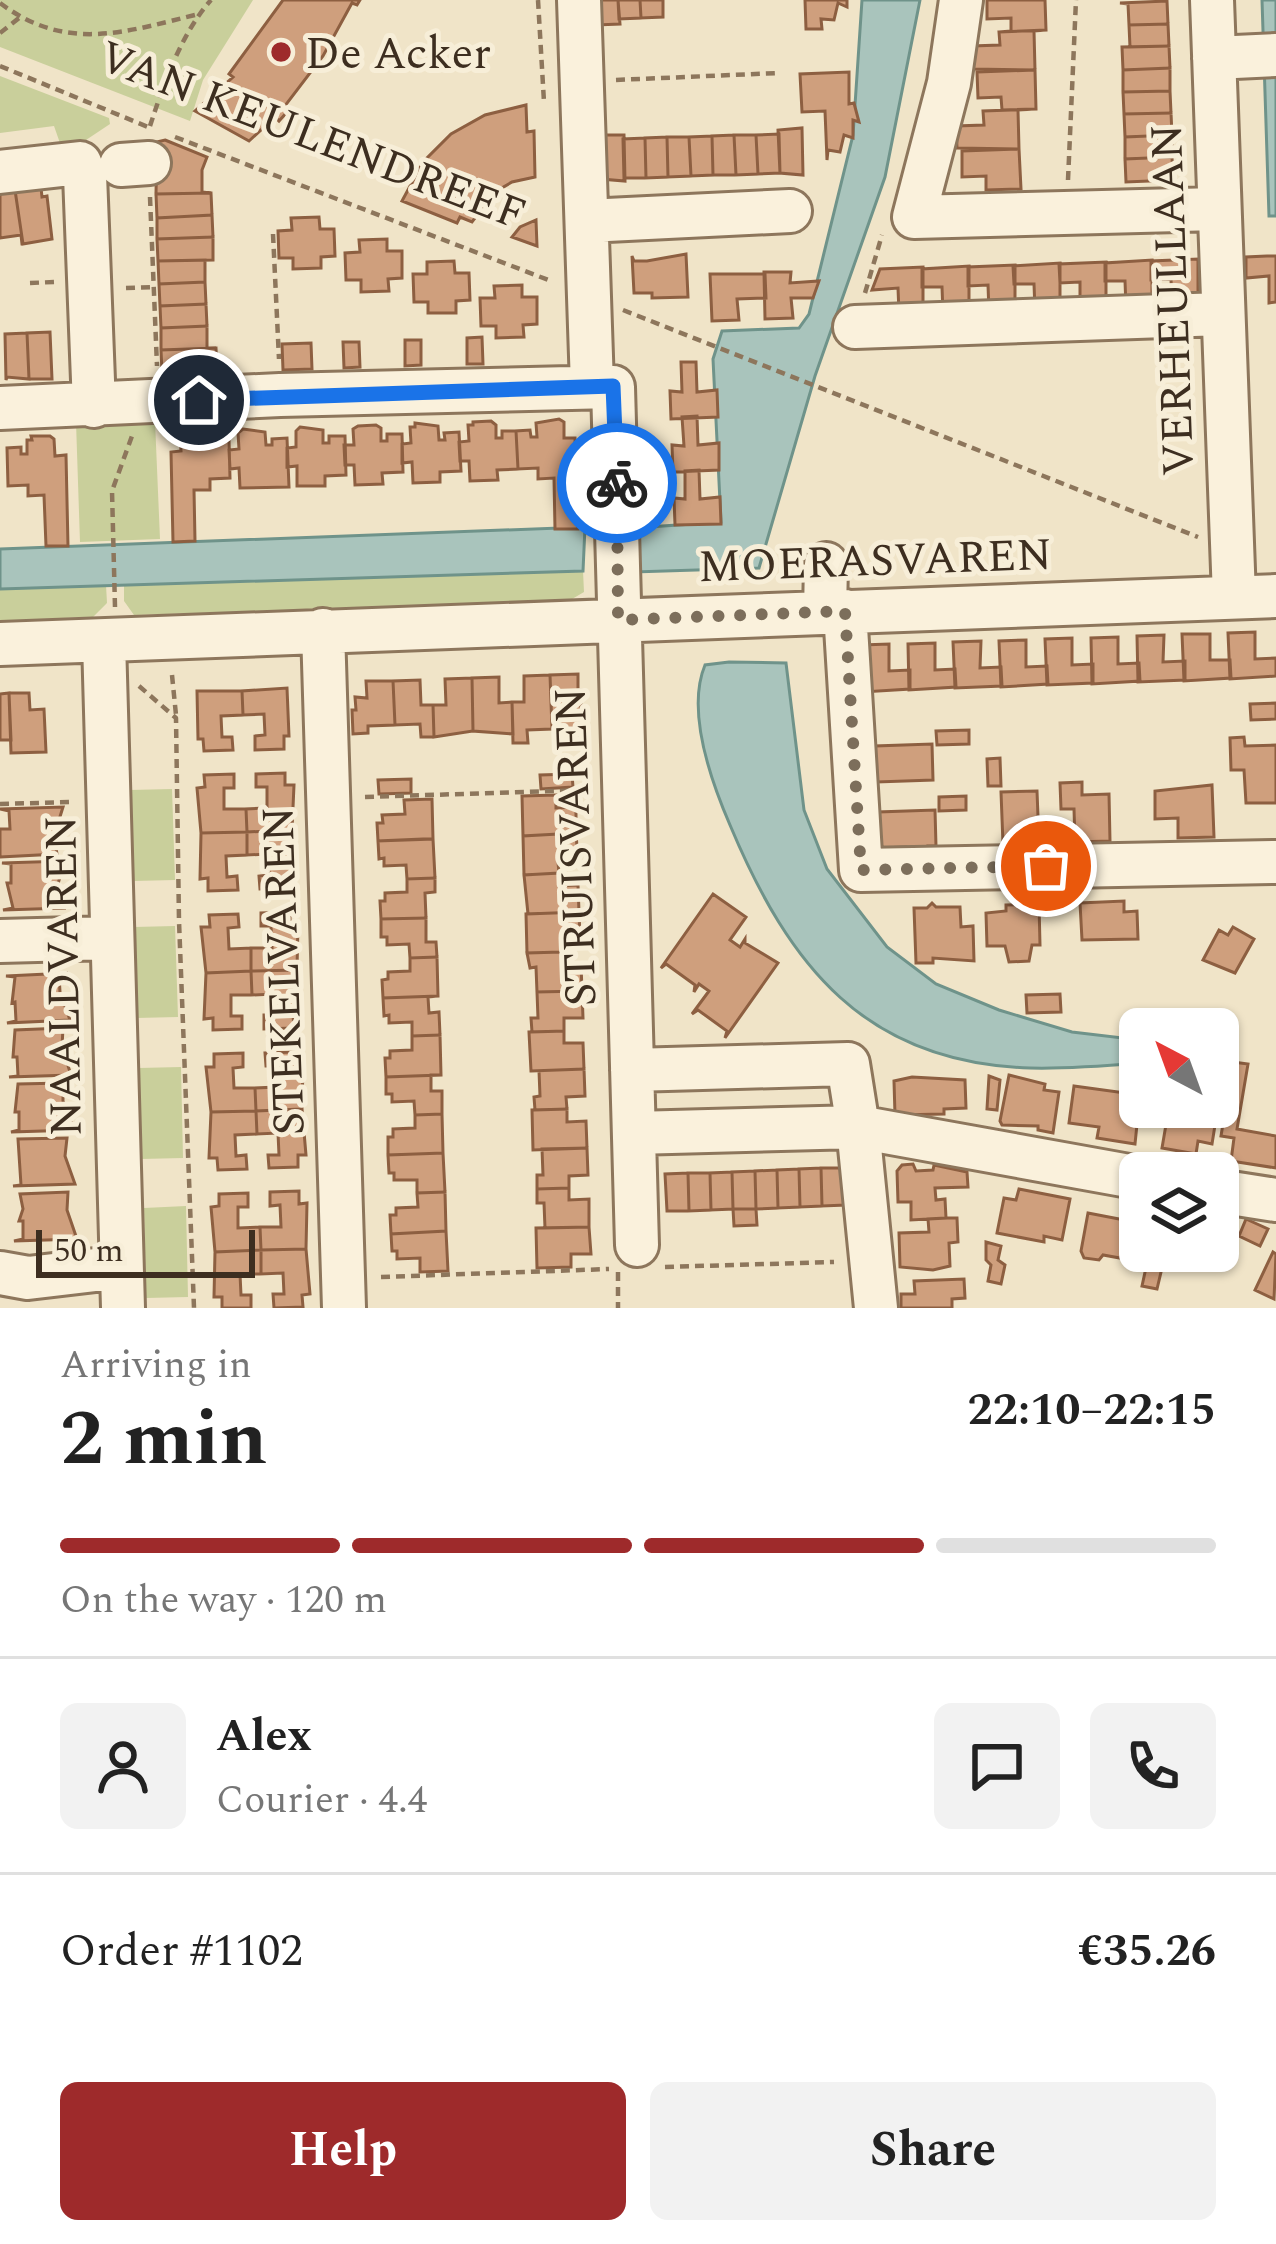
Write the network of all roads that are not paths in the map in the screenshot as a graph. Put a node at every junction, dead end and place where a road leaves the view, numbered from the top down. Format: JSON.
{"nodes":[{"id":1,"x":579,"y":0,"type":"edge"},
{"id":2,"x":962,"y":0,"type":"edge"},
{"id":3,"x":1212,"y":0,"type":"edge"},
{"id":4,"x":1247,"y":56,"type":"edge"},
{"id":5,"x":0,"y":172,"type":"edge"},
{"id":6,"x":1217,"y":209,"type":"junction"},
{"id":7,"x":790,"y":211,"type":"dead end"},
{"id":8,"x":587,"y":221,"type":"junction"},
{"id":9,"x":1222,"y":314,"type":"junction"},
{"id":10,"x":855,"y":327,"type":"road end"},
{"id":11,"x":592,"y":386,"type":"junction"},
{"id":12,"x":94,"y":406,"type":"junction"},
{"id":13,"x":0,"y":408,"type":"edge"},
{"id":14,"x":826,"y":564,"type":"dead end"},
{"id":15,"x":1255,"y":597,"type":"edge"},
{"id":16,"x":835,"y":612,"type":"junction"},
{"id":17,"x":618,"y":620,"type":"junction"},
{"id":18,"x":112,"y":628,"type":"junction"},
{"id":19,"x":323,"y":630,"type":"junction"},
{"id":20,"x":0,"y":644,"type":"edge"},
{"id":21,"x":1276,"y":862,"type":"edge"},
{"id":22,"x":112,"y":938,"type":"junction"},
{"id":23,"x":0,"y":941,"type":"edge"},
{"id":24,"x":632,"y":1070,"type":"junction"},
{"id":25,"x":858,"y":1126,"type":"junction"},
{"id":26,"x":634,"y":1132,"type":"junction"},
{"id":27,"x":1119,"y":1174,"type":"edge"},
{"id":28,"x":1239,"y":1194,"type":"edge"},
{"id":29,"x":1276,"y":1200,"type":"edge"},
{"id":30,"x":651,"y":1256,"type":"road end"},
{"id":31,"x":0,"y":1273,"type":"edge"},
{"id":32,"x":122,"y":1288,"type":"edge"},
{"id":33,"x":343,"y":1293,"type":"edge"},
{"id":34,"x":876,"y":1308,"type":"edge"}],
"edges":[{"from":1,"to":8,"type":"street"},
{"from":2,"to":6,"type":"street"},
{"from":3,"to":4,"type":"street","name":"VERHEULLAAN"},
{"from":4,"to":6,"type":"street","name":"VERHEULLAAN"},
{"from":5,"to":12,"type":"street"},
{"from":6,"to":9,"type":"street","name":"VERHEULLAAN"},
{"from":7,"to":8,"type":"street"},
{"from":8,"to":11,"type":"street"},
{"from":9,"to":10,"type":"street"},
{"from":9,"to":15,"type":"street","name":"VERHEULLAAN"},
{"from":11,"to":12,"type":"street"},
{"from":11,"to":17,"type":"street"},
{"from":12,"to":13,"type":"street"},
{"from":14,"to":16,"type":"street"},
{"from":15,"to":16,"type":"street","name":"MOERASVAREN"},
{"from":16,"to":17,"type":"street","name":"MOERASVAREN"},
{"from":16,"to":21,"type":"street"},
{"from":17,"to":19,"type":"street","name":"MOERASVAREN"},
{"from":17,"to":24,"type":"street","name":"STRUISVAREN"},
{"from":18,"to":19,"type":"street","name":"MOERASVAREN"},
{"from":18,"to":20,"type":"street","name":"MOERASVAREN"},
{"from":18,"to":22,"type":"street","name":"NAALDVAREN"},
{"from":19,"to":33,"type":"street","name":"STEKELVAREN"},
{"from":22,"to":23,"type":"street"},
{"from":22,"to":32,"type":"street","name":"NAALDVAREN"},
{"from":24,"to":25,"type":"street"},
{"from":24,"to":26,"type":"street","name":"STRUISVAREN"},
{"from":25,"to":26,"type":"street"},
{"from":25,"to":27,"type":"street"},
{"from":25,"to":34,"type":"street"},
{"from":26,"to":30,"type":"street","name":"STRUISVAREN"},
{"from":28,"to":29,"type":"street"},
{"from":31,"to":32,"type":"street"}]}
